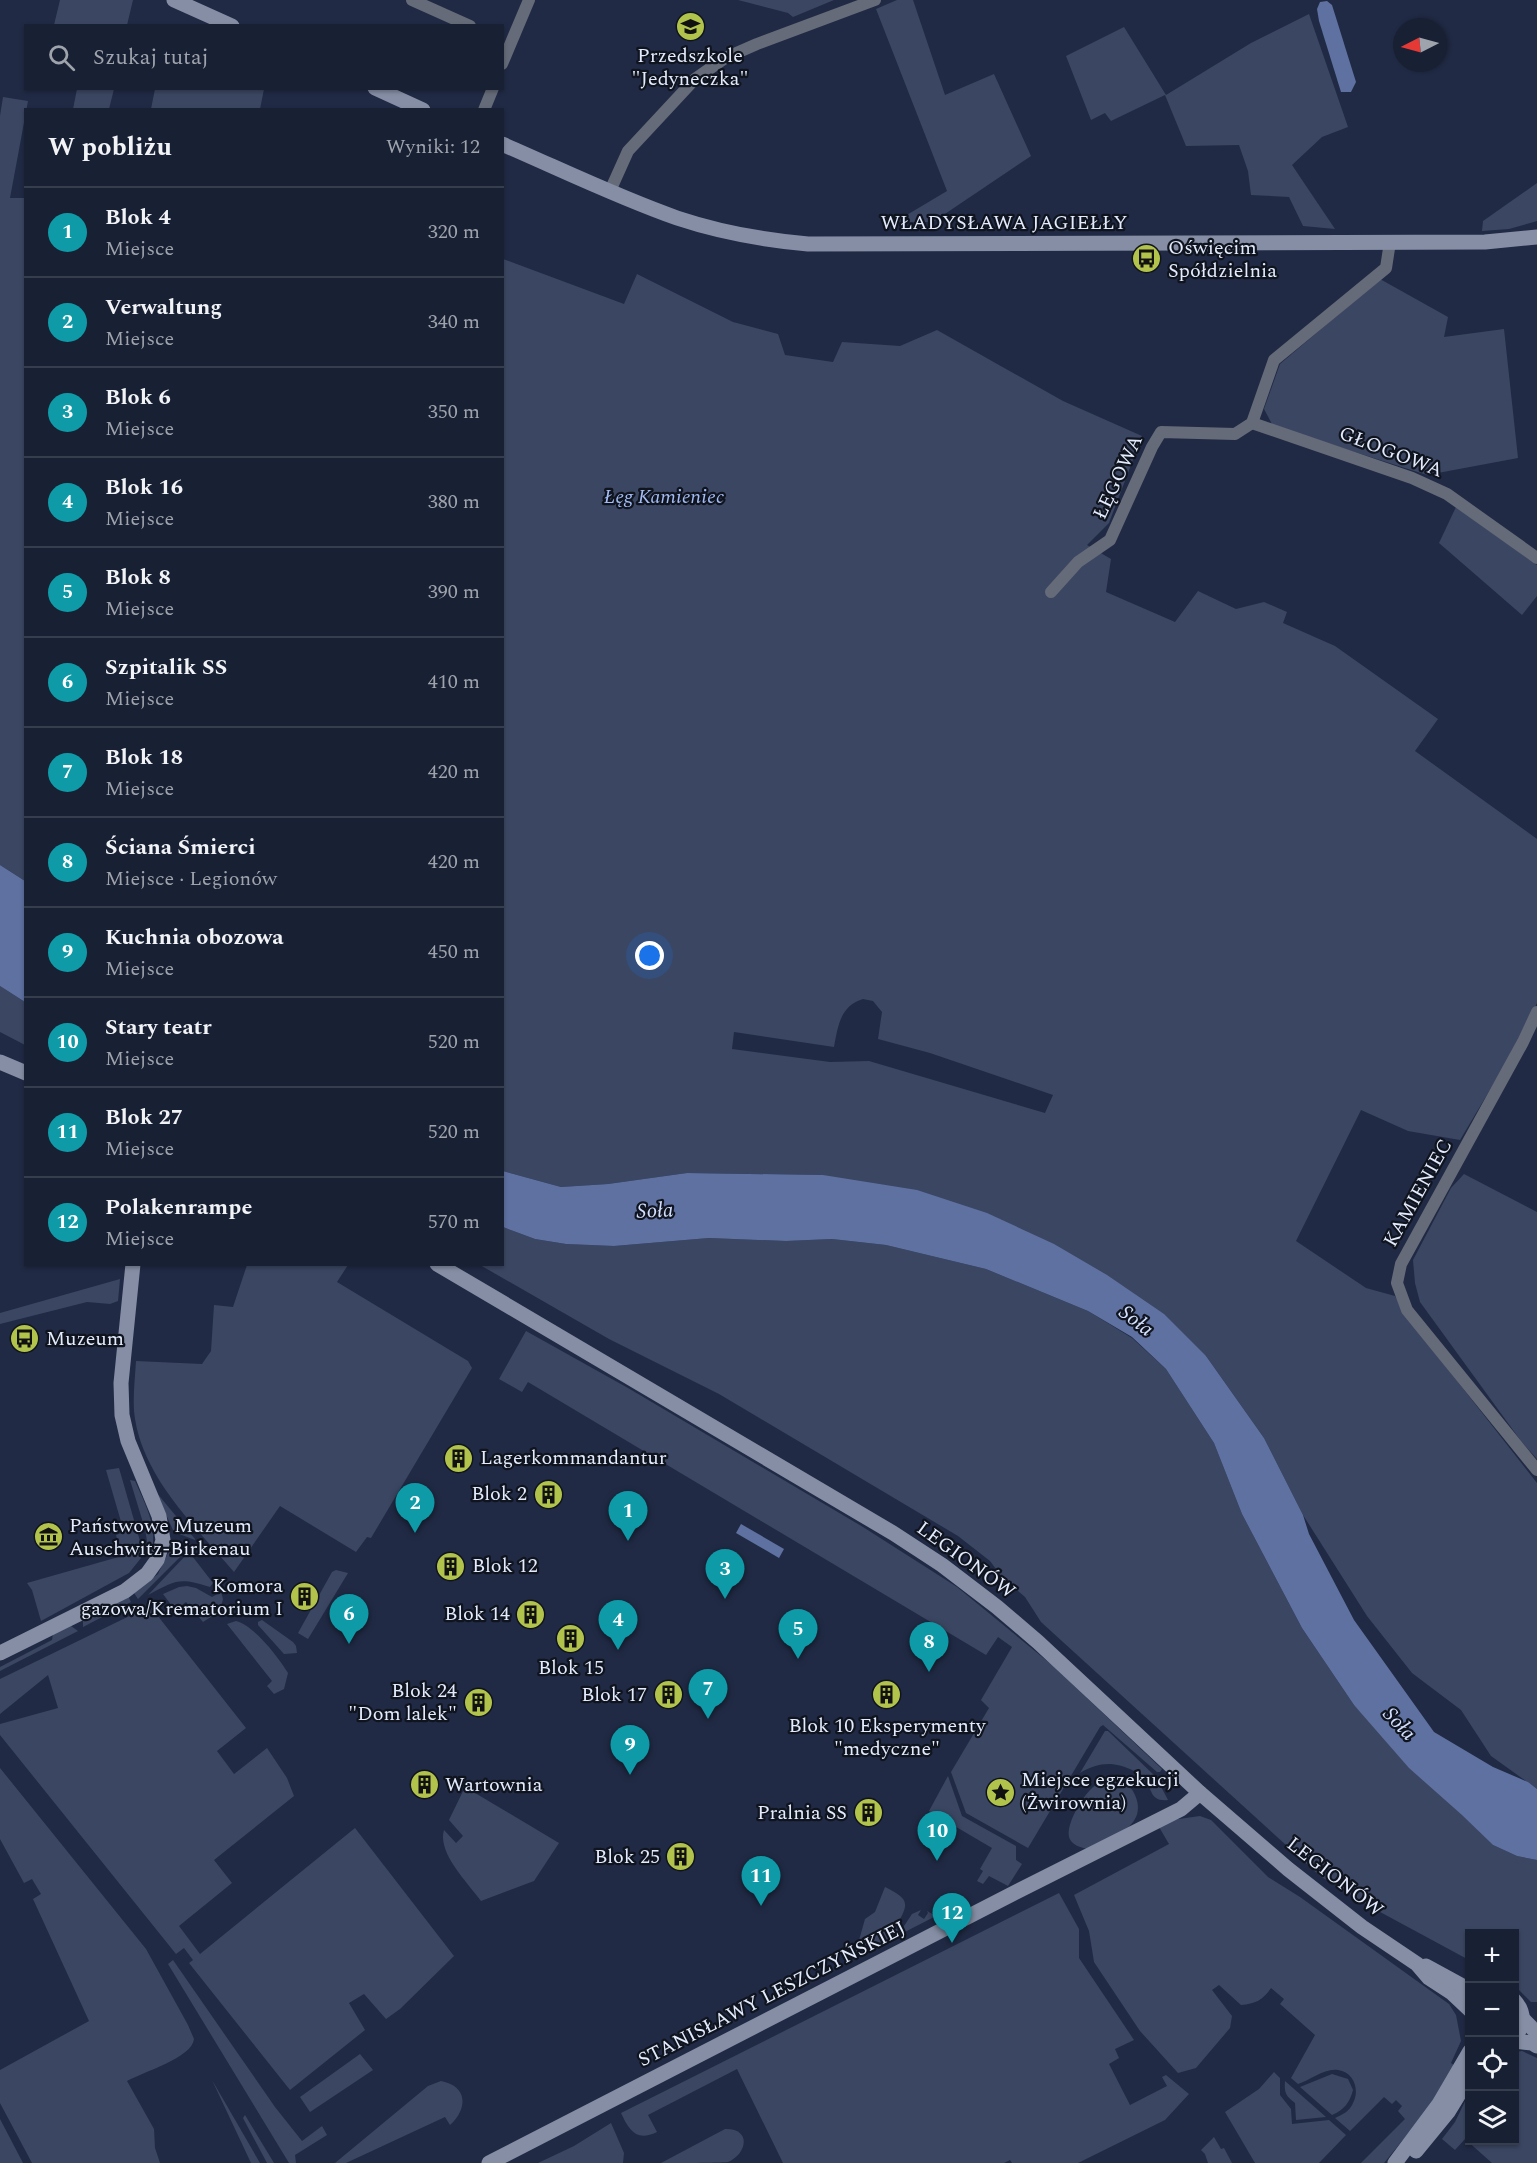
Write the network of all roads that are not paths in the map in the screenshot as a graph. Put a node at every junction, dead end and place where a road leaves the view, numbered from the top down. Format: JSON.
{"nodes":[{"id":1,"x":174,"y":0,"type":"edge"},
{"id":2,"x":412,"y":0,"type":"edge"},
{"id":3,"x":529,"y":0,"type":"edge"},
{"id":4,"x":875,"y":0,"type":"edge"},
{"id":5,"x":426,"y":3,"type":"edge"},
{"id":6,"x":228,"y":24,"type":"edge"},
{"id":7,"x":466,"y":24,"type":"edge"},
{"id":8,"x":507,"y":42,"type":"edge"},
{"id":9,"x":379,"y":90,"type":"edge"},
{"id":10,"x":492,"y":90,"type":"edge"},
{"id":11,"x":419,"y":108,"type":"edge"},
{"id":12,"x":485,"y":108,"type":"edge"},
{"id":13,"x":504,"y":145,"type":"edge"},
{"id":14,"x":610,"y":191,"type":"junction"},
{"id":15,"x":1532,"y":236,"type":"edge"},
{"id":16,"x":1390,"y":242,"type":"junction"},
{"id":17,"x":1252,"y":423,"type":"junction"},
{"id":18,"x":1537,"y":558,"type":"edge"},
{"id":19,"x":1051,"y":592,"type":"dead end"},
{"id":20,"x":1537,"y":1012,"type":"edge"},
{"id":21,"x":0,"y":1062,"type":"edge"},
{"id":22,"x":24,"y":1072,"type":"edge"},
{"id":23,"x":440,"y":1266,"type":"edge"},
{"id":24,"x":133,"y":1267,"type":"edge"},
{"id":25,"x":1537,"y":1470,"type":"edge"},
{"id":26,"x":0,"y":1653,"type":"edge"},
{"id":27,"x":1200,"y":1793,"type":"junction"},
{"id":28,"x":1417,"y":1964,"type":"junction"},
{"id":29,"x":1465,"y":1987,"type":"edge"},
{"id":30,"x":1465,"y":2005,"type":"edge"},
{"id":31,"x":1519,"y":2006,"type":"edge"},
{"id":32,"x":1523,"y":2019,"type":"junction"},
{"id":33,"x":1537,"y":2033,"type":"edge"},
{"id":34,"x":1516,"y":2037,"type":"edge"},
{"id":35,"x":1519,"y":2040,"type":"edge"},
{"id":36,"x":1537,"y":2046,"type":"edge"},
{"id":37,"x":1465,"y":2060,"type":"edge"},
{"id":38,"x":1465,"y":2085,"type":"edge"},
{"id":39,"x":489,"y":2163,"type":"edge"},
{"id":40,"x":1395,"y":2163,"type":"edge"},
{"id":41,"x":1403,"y":2163,"type":"edge"}],
"edges":[{"from":1,"to":6,"type":"street"},
{"from":2,"to":5,"type":"street"},
{"from":3,"to":8,"type":"street"},
{"from":4,"to":14,"type":"street"},
{"from":5,"to":7,"type":"street"},
{"from":9,"to":11,"type":"street"},
{"from":10,"to":12,"type":"street"},
{"from":13,"to":14,"type":"street","name":"WŁADYSŁAWA JAGIEŁŁY"},
{"from":14,"to":16,"type":"street","name":"WŁADYSŁAWA JAGIEŁŁY"},
{"from":15,"to":16,"type":"street","name":"WŁADYSŁAWA JAGIEŁŁY"},
{"from":16,"to":17,"type":"street"},
{"from":17,"to":18,"type":"street","name":"GŁOGOWA"},
{"from":17,"to":19,"type":"street","name":"ŁĘGOWA"},
{"from":20,"to":25,"type":"street","name":"KAMIENIEC"},
{"from":21,"to":22,"type":"street"},
{"from":23,"to":27,"type":"street","name":"LEGIONÓW"},
{"from":24,"to":26,"type":"street"},
{"from":27,"to":28,"type":"street","name":"LEGIONÓW"},
{"from":27,"to":39,"type":"street","name":"STANISŁAWY LESZCZYŃSKIEJ"},
{"from":28,"to":29,"type":"street","name":"LEGIONÓW"},
{"from":28,"to":30,"type":"street","name":"LEGIONÓW"},
{"from":31,"to":32,"type":"street"},
{"from":32,"to":33,"type":"street"},
{"from":32,"to":34,"type":"street"},
{"from":35,"to":36,"type":"street"},
{"from":37,"to":40,"type":"street"},
{"from":38,"to":41,"type":"street"}]}
